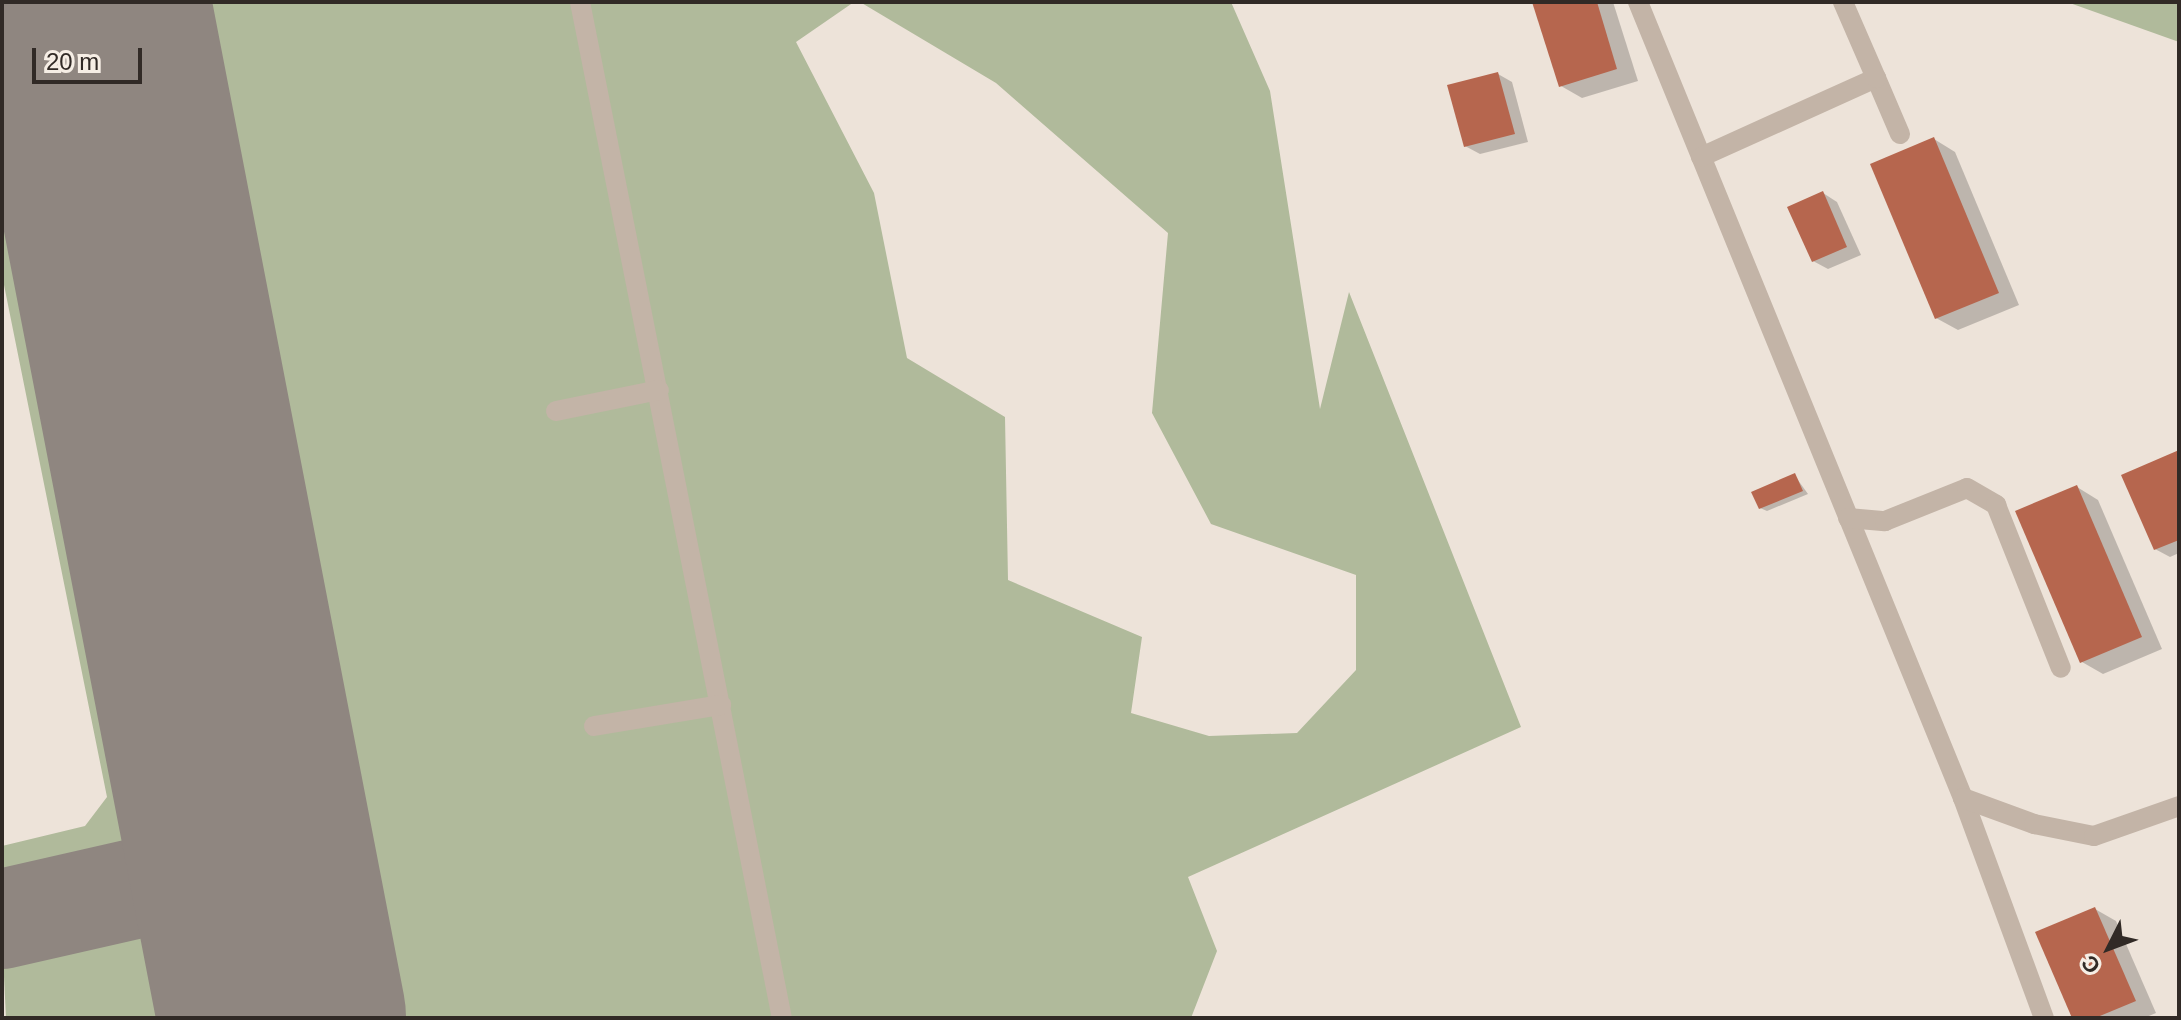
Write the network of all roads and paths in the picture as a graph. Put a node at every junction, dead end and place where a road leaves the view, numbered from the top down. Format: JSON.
{"nodes":[{"id":1,"x":580,"y":2,"type":"edge"},
{"id":2,"x":1638,"y":2,"type":"edge"},
{"id":3,"x":1843,"y":2,"type":"edge"},
{"id":4,"x":1876,"y":78,"type":"junction"},
{"id":5,"x":1900,"y":134,"type":"dead end"},
{"id":6,"x":1701,"y":157,"type":"junction"},
{"id":7,"x":659,"y":390,"type":"junction"},
{"id":8,"x":556,"y":411,"type":"dead end"},
{"id":9,"x":1848,"y":518,"type":"junction"},
{"id":10,"x":2061,"y":668,"type":"dead end"},
{"id":11,"x":721,"y":705,"type":"junction"},
{"id":12,"x":594,"y":726,"type":"dead end"},
{"id":13,"x":1963,"y":798,"type":"junction"},
{"id":14,"x":2179,"y":806,"type":"edge"},
{"id":15,"x":782,"y":1018,"type":"edge"},
{"id":16,"x":2044,"y":1018,"type":"edge"}],
"edges":[{"from":1,"to":7,"type":"lane"},
{"from":2,"to":6,"type":"lane"},
{"from":3,"to":4,"type":"lane"},
{"from":4,"to":5,"type":"lane"},
{"from":4,"to":6,"type":"lane"},
{"from":6,"to":9,"type":"lane"},
{"from":7,"to":8,"type":"lane"},
{"from":7,"to":11,"type":"lane"},
{"from":9,"to":10,"type":"lane"},
{"from":9,"to":13,"type":"lane"},
{"from":11,"to":12,"type":"lane"},
{"from":11,"to":15,"type":"lane"},
{"from":13,"to":14,"type":"lane"},
{"from":13,"to":16,"type":"lane"}]}
